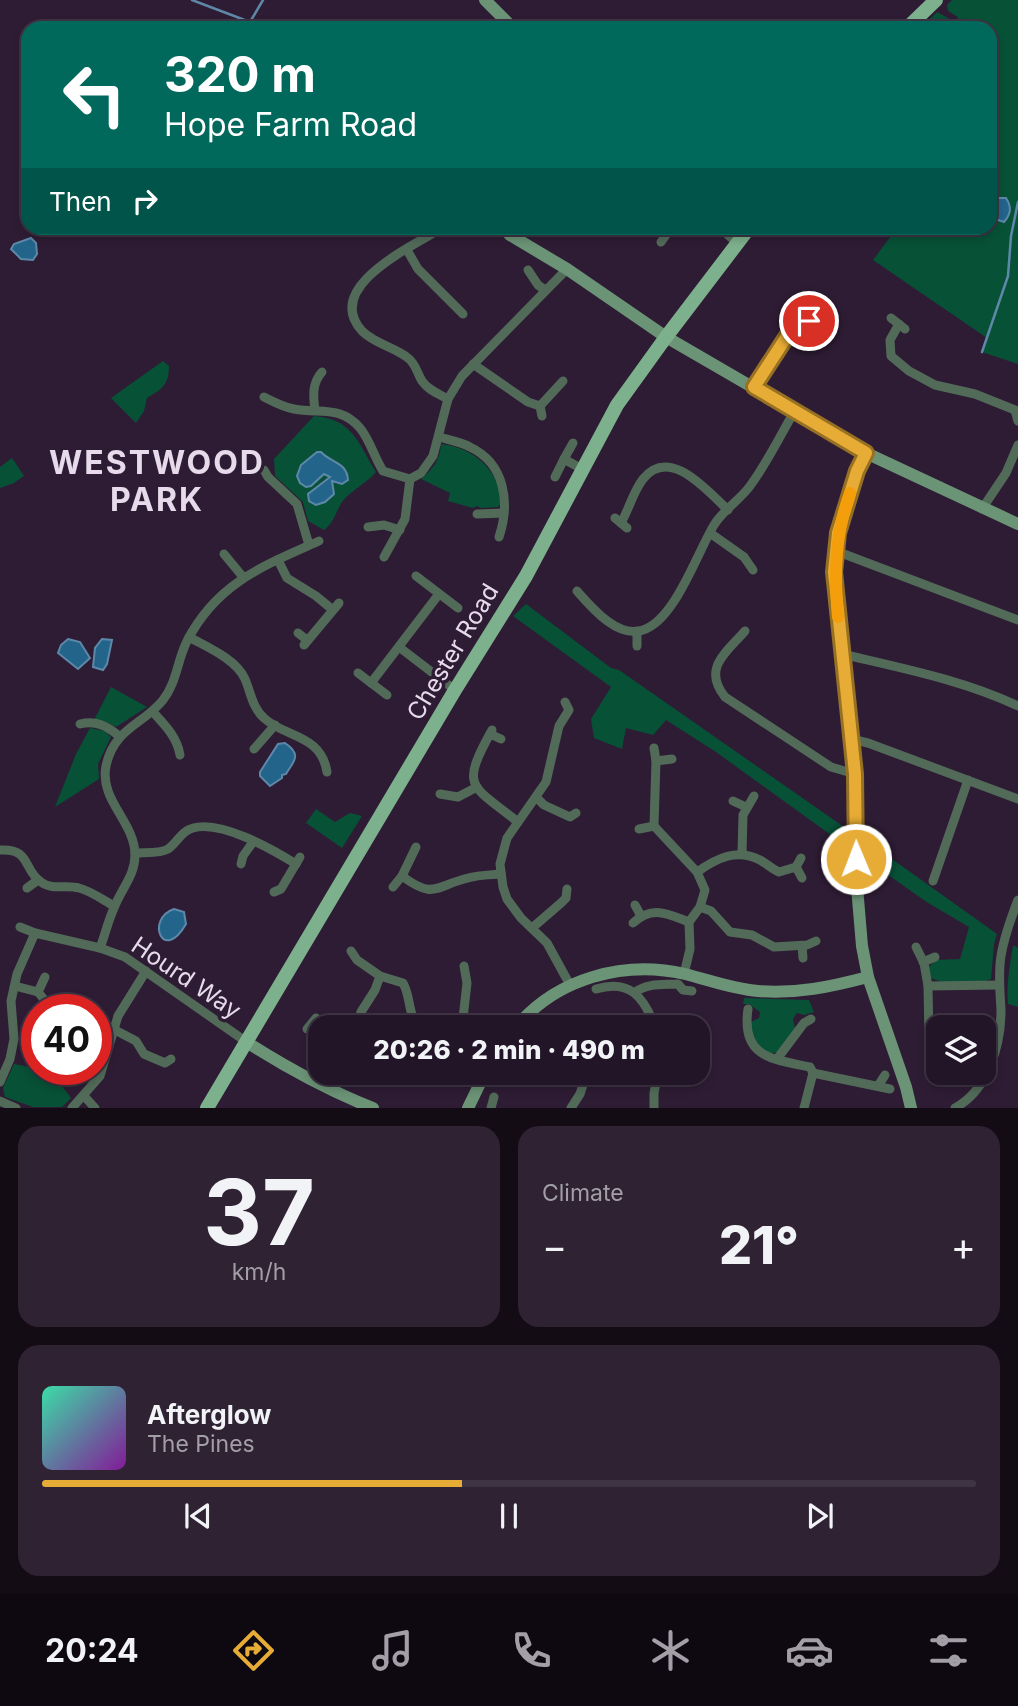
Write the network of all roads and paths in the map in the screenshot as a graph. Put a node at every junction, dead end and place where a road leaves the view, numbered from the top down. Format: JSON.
{"nodes":[{"id":1,"x":485,"y":0,"type":"edge"},
{"id":2,"x":936,"y":0,"type":"edge"},
{"id":3,"x":506,"y":21,"type":"edge"},
{"id":4,"x":914,"y":21,"type":"edge"},
{"id":5,"x":431,"y":235,"type":"edge"},
{"id":6,"x":512,"y":235,"type":"edge"},
{"id":7,"x":666,"y":235,"type":"edge"},
{"id":8,"x":728,"y":235,"type":"edge"},
{"id":9,"x":743,"y":235,"type":"edge"},
{"id":10,"x":661,"y":242,"type":"dead end"},
{"id":11,"x":737,"y":243,"type":"junction"},
{"id":12,"x":407,"y":250,"type":"junction"},
{"id":13,"x":567,"y":269,"type":"junction"},
{"id":14,"x":528,"y":270,"type":"dead end"},
{"id":15,"x":545,"y":289,"type":"junction"},
{"id":16,"x":463,"y":314,"type":"dead end"},
{"id":17,"x":809,"y":321,"type":"dead end"},
{"id":18,"x":898,"y":324,"type":"dead end"},
{"id":19,"x":666,"y":337,"type":"junction"},
{"id":20,"x":473,"y":364,"type":"junction"},
{"id":21,"x":318,"y":374,"type":"dead end"},
{"id":22,"x":563,"y":381,"type":"dead end"},
{"id":23,"x":754,"y":387,"type":"junction"},
{"id":24,"x":264,"y":397,"type":"dead end"},
{"id":25,"x":448,"y":399,"type":"junction"},
{"id":26,"x":315,"y":410,"type":"junction"},
{"id":27,"x":794,"y":412,"type":"junction"},
{"id":28,"x":1018,"y":421,"type":"edge"},
{"id":29,"x":439,"y":437,"type":"junction"},
{"id":30,"x":573,"y":443,"type":"dead end"},
{"id":31,"x":1018,"y":445,"type":"edge"},
{"id":32,"x":866,"y":453,"type":"junction"},
{"id":33,"x":564,"y":459,"type":"junction"},
{"id":34,"x":582,"y":469,"type":"junction"},
{"id":35,"x":264,"y":476,"type":"dead end"},
{"id":36,"x":555,"y":477,"type":"dead end"},
{"id":37,"x":410,"y":479,"type":"junction"},
{"id":38,"x":982,"y":509,"type":"junction"},
{"id":39,"x":729,"y":510,"type":"junction"},
{"id":40,"x":504,"y":513,"type":"junction"},
{"id":41,"x":477,"y":514,"type":"dead end"},
{"id":42,"x":621,"y":523,"type":"dead end"},
{"id":43,"x":1018,"y":524,"type":"edge"},
{"id":44,"x":368,"y":527,"type":"dead end"},
{"id":45,"x":400,"y":530,"type":"junction"},
{"id":46,"x":710,"y":533,"type":"junction"},
{"id":47,"x":499,"y":537,"type":"dead end"},
{"id":48,"x":319,"y":541,"type":"dead end"},
{"id":49,"x":309,"y":545,"type":"junction"},
{"id":50,"x":836,"y":551,"type":"junction"},
{"id":51,"x":224,"y":554,"type":"dead end"},
{"id":52,"x":384,"y":557,"type":"dead end"},
{"id":53,"x":278,"y":560,"type":"junction"},
{"id":54,"x":753,"y":570,"type":"dead end"},
{"id":55,"x":416,"y":576,"type":"dead end"},
{"id":56,"x":243,"y":577,"type":"junction"},
{"id":57,"x":577,"y":591,"type":"dead end"},
{"id":58,"x":439,"y":594,"type":"junction"},
{"id":59,"x":458,"y":608,"type":"dead end"},
{"id":60,"x":1018,"y":620,"type":"edge"},
{"id":61,"x":636,"y":631,"type":"junction"},
{"id":62,"x":745,"y":631,"type":"dead end"},
{"id":63,"x":298,"y":633,"type":"dead end"},
{"id":64,"x":189,"y":637,"type":"junction"},
{"id":65,"x":637,"y":646,"type":"dead end"},
{"id":66,"x":399,"y":647,"type":"junction"},
{"id":67,"x":842,"y":654,"type":"junction"},
{"id":68,"x":358,"y":673,"type":"dead end"},
{"id":69,"x":371,"y":683,"type":"junction"},
{"id":70,"x":455,"y":690,"type":"junction"},
{"id":71,"x":387,"y":695,"type":"dead end"},
{"id":72,"x":1018,"y":706,"type":"edge"},
{"id":73,"x":571,"y":707,"type":"dead end"},
{"id":74,"x":153,"y":712,"type":"junction"},
{"id":75,"x":86,"y":721,"type":"dead end"},
{"id":76,"x":275,"y":725,"type":"junction"},
{"id":77,"x":119,"y":736,"type":"junction"},
{"id":78,"x":501,"y":739,"type":"dead end"},
{"id":79,"x":850,"y":739,"type":"junction"},
{"id":80,"x":183,"y":748,"type":"dead end"},
{"id":81,"x":654,"y":748,"type":"dead end"},
{"id":82,"x":254,"y":749,"type":"dead end"},
{"id":83,"x":672,"y":759,"type":"dead end"},
{"id":84,"x":656,"y":761,"type":"junction"},
{"id":85,"x":327,"y":772,"type":"dead end"},
{"id":86,"x":855,"y":774,"type":"junction"},
{"id":87,"x":968,"y":780,"type":"junction"},
{"id":88,"x":477,"y":787,"type":"junction"},
{"id":89,"x":440,"y":794,"type":"dead end"},
{"id":90,"x":754,"y":796,"type":"dead end"},
{"id":91,"x":537,"y":798,"type":"junction"},
{"id":92,"x":1018,"y":799,"type":"edge"},
{"id":93,"x":733,"y":800,"type":"dead end"},
{"id":94,"x":746,"y":807,"type":"junction"},
{"id":95,"x":572,"y":819,"type":"dead end"},
{"id":96,"x":518,"y":822,"type":"junction"},
{"id":97,"x":654,"y":826,"type":"junction"},
{"id":98,"x":639,"y":829,"type":"dead end"},
{"id":99,"x":253,"y":842,"type":"junction"},
{"id":100,"x":416,"y":847,"type":"dead end"},
{"id":101,"x":0,"y":850,"type":"edge"},
{"id":102,"x":135,"y":853,"type":"junction"},
{"id":103,"x":742,"y":854,"type":"junction"},
{"id":104,"x":801,"y":858,"type":"dead end"},
{"id":105,"x":240,"y":859,"type":"dead end"},
{"id":106,"x":796,"y":867,"type":"junction"},
{"id":107,"x":697,"y":872,"type":"junction"},
{"id":108,"x":500,"y":874,"type":"junction"},
{"id":109,"x":931,"y":875,"type":"dead end"},
{"id":110,"x":402,"y":876,"type":"junction"},
{"id":111,"x":802,"y":878,"type":"dead end"},
{"id":112,"x":38,"y":880,"type":"junction"},
{"id":113,"x":393,"y":887,"type":"dead end"},
{"id":114,"x":27,"y":888,"type":"dead end"},
{"id":115,"x":567,"y":890,"type":"dead end"},
{"id":116,"x":274,"y":892,"type":"dead end"},
{"id":117,"x":1018,"y":900,"type":"edge"},
{"id":118,"x":561,"y":903,"type":"junction"},
{"id":119,"x":573,"y":905,"type":"dead end"},
{"id":120,"x":635,"y":905,"type":"dead end"},
{"id":121,"x":114,"y":906,"type":"junction"},
{"id":122,"x":700,"y":907,"type":"junction"},
{"id":123,"x":689,"y":922,"type":"junction"},
{"id":124,"x":20,"y":927,"type":"dead end"},
{"id":125,"x":532,"y":928,"type":"junction"},
{"id":126,"x":36,"y":933,"type":"junction"},
{"id":127,"x":816,"y":941,"type":"dead end"},
{"id":128,"x":802,"y":946,"type":"junction"},
{"id":129,"x":916,"y":947,"type":"dead end"},
{"id":130,"x":100,"y":948,"type":"junction"},
{"id":131,"x":351,"y":951,"type":"dead end"},
{"id":132,"x":935,"y":957,"type":"dead end"},
{"id":133,"x":803,"y":958,"type":"dead end"},
{"id":134,"x":923,"y":961,"type":"junction"},
{"id":135,"x":464,"y":966,"type":"dead end"},
{"id":136,"x":146,"y":971,"type":"junction"},
{"id":137,"x":684,"y":974,"type":"junction"},
{"id":138,"x":380,"y":976,"type":"junction"},
{"id":139,"x":46,"y":977,"type":"dead end"},
{"id":140,"x":868,"y":977,"type":"junction"},
{"id":141,"x":570,"y":985,"type":"junction"},
{"id":142,"x":999,"y":985,"type":"junction"},
{"id":143,"x":15,"y":986,"type":"junction"},
{"id":144,"x":928,"y":986,"type":"junction"},
{"id":145,"x":596,"y":989,"type":"dead end"},
{"id":146,"x":692,"y":991,"type":"dead end"},
{"id":147,"x":38,"y":992,"type":"joint"},
{"id":148,"x":635,"y":992,"type":"junction"},
{"id":149,"x":748,"y":1009,"type":"dead end"},
{"id":150,"x":360,"y":1015,"type":"edge"},
{"id":151,"x":412,"y":1015,"type":"edge"},
{"id":152,"x":464,"y":1015,"type":"edge"},
{"id":153,"x":527,"y":1015,"type":"edge"},
{"id":154,"x":649,"y":1015,"type":"edge"},
{"id":155,"x":929,"y":1015,"type":"edge"},
{"id":156,"x":811,"y":1019,"type":"dead end"},
{"id":157,"x":113,"y":1029,"type":"junction"},
{"id":158,"x":248,"y":1043,"type":"junction"},
{"id":159,"x":0,"y":1055,"type":"edge"},
{"id":160,"x":10,"y":1059,"type":"junction"},
{"id":161,"x":777,"y":1059,"type":"junction"},
{"id":162,"x":167,"y":1064,"type":"dead end"},
{"id":163,"x":813,"y":1073,"type":"junction"},
{"id":164,"x":885,"y":1075,"type":"dead end"},
{"id":165,"x":0,"y":1082,"type":"edge"},
{"id":166,"x":479,"y":1085,"type":"edge"},
{"id":167,"x":583,"y":1085,"type":"edge"},
{"id":168,"x":656,"y":1085,"type":"edge"},
{"id":169,"x":878,"y":1086,"type":"junction"},
{"id":170,"x":890,"y":1089,"type":"dead end"},
{"id":171,"x":84,"y":1096,"type":"junction"},
{"id":172,"x":494,"y":1097,"type":"dead end"},
{"id":173,"x":0,"y":1101,"type":"edge"},
{"id":174,"x":350,"y":1104,"type":"edge"},
{"id":175,"x":971,"y":1104,"type":"edge"},
{"id":176,"x":16,"y":1108,"type":"edge"},
{"id":177,"x":72,"y":1108,"type":"edge"},
{"id":178,"x":94,"y":1108,"type":"edge"},
{"id":179,"x":207,"y":1108,"type":"edge"},
{"id":180,"x":373,"y":1108,"type":"edge"},
{"id":181,"x":468,"y":1108,"type":"edge"},
{"id":182,"x":491,"y":1108,"type":"edge"},
{"id":183,"x":571,"y":1108,"type":"edge"},
{"id":184,"x":653,"y":1108,"type":"edge"},
{"id":185,"x":804,"y":1108,"type":"edge"},
{"id":186,"x":911,"y":1108,"type":"edge"},
{"id":187,"x":955,"y":1108,"type":"edge"}],
"edges":[{"from":1,"to":3,"type":"street"},
{"from":2,"to":4,"type":"main road"},
{"from":5,"to":12,"type":"street"},
{"from":6,"to":13,"type":"street"},
{"from":7,"to":10,"type":"street"},
{"from":8,"to":11,"type":"street"},
{"from":9,"to":11,"type":"main road","name":"Chester Road"},
{"from":11,"to":19,"type":"main road","name":"Chester Road"},
{"from":12,"to":16,"type":"street"},
{"from":12,"to":25,"type":"street"},
{"from":13,"to":15,"type":"street"},
{"from":13,"to":19,"type":"street"},
{"from":14,"to":15,"type":"street"},
{"from":15,"to":20,"type":"street"},
{"from":17,"to":23,"type":"street"},
{"from":18,"to":28,"type":"street"},
{"from":19,"to":23,"type":"street"},
{"from":19,"to":34,"type":"main road","name":"Chester Road"},
{"from":20,"to":22,"type":"street"},
{"from":20,"to":25,"type":"street"},
{"from":21,"to":26,"type":"street"},
{"from":23,"to":27,"type":"street"},
{"from":24,"to":26,"type":"street"},
{"from":25,"to":29,"type":"street"},
{"from":26,"to":37,"type":"street"},
{"from":27,"to":32,"type":"street"},
{"from":27,"to":39,"type":"street"},
{"from":29,"to":37,"type":"street"},
{"from":29,"to":40,"type":"street"},
{"from":30,"to":33,"type":"street"},
{"from":31,"to":38,"type":"street"},
{"from":32,"to":38,"type":"street"},
{"from":32,"to":50,"type":"street"},
{"from":33,"to":34,"type":"street"},
{"from":33,"to":36,"type":"street"},
{"from":34,"to":70,"type":"main road","name":"Chester Road"},
{"from":35,"to":49,"type":"street"},
{"from":37,"to":45,"type":"street"},
{"from":38,"to":43,"type":"street"},
{"from":39,"to":42,"type":"street"},
{"from":39,"to":46,"type":"street"},
{"from":40,"to":41,"type":"street"},
{"from":40,"to":47,"type":"street"},
{"from":44,"to":45,"type":"street"},
{"from":45,"to":52,"type":"street"},
{"from":46,"to":54,"type":"street"},
{"from":46,"to":61,"type":"street"},
{"from":48,"to":49,"type":"street"},
{"from":49,"to":53,"type":"street"},
{"from":50,"to":60,"type":"street"},
{"from":50,"to":67,"type":"street"},
{"from":51,"to":56,"type":"street"},
{"from":53,"to":56,"type":"street"},
{"from":53,"to":63,"type":"street"},
{"from":55,"to":58,"type":"street"},
{"from":56,"to":64,"type":"street"},
{"from":57,"to":61,"type":"street"},
{"from":58,"to":59,"type":"street"},
{"from":58,"to":66,"type":"street"},
{"from":61,"to":65,"type":"street"},
{"from":62,"to":86,"type":"street"},
{"from":64,"to":74,"type":"street"},
{"from":64,"to":76,"type":"street"},
{"from":66,"to":69,"type":"street"},
{"from":66,"to":70,"type":"street"},
{"from":67,"to":72,"type":"street"},
{"from":67,"to":79,"type":"street"},
{"from":68,"to":69,"type":"street"},
{"from":69,"to":71,"type":"street"},
{"from":70,"to":158,"type":"main road","name":"Chester Road"},
{"from":73,"to":91,"type":"street"},
{"from":74,"to":77,"type":"street"},
{"from":74,"to":80,"type":"street"},
{"from":75,"to":77,"type":"street"},
{"from":76,"to":82,"type":"street"},
{"from":76,"to":85,"type":"street"},
{"from":77,"to":102,"type":"street"},
{"from":78,"to":88,"type":"street"},
{"from":79,"to":86,"type":"street"},
{"from":79,"to":87,"type":"street"},
{"from":81,"to":84,"type":"street"},
{"from":83,"to":84,"type":"street"},
{"from":84,"to":97,"type":"street"},
{"from":86,"to":140,"type":"street"},
{"from":87,"to":92,"type":"street"},
{"from":87,"to":109,"type":"street"},
{"from":88,"to":89,"type":"street"},
{"from":88,"to":96,"type":"street"},
{"from":90,"to":94,"type":"street"},
{"from":91,"to":95,"type":"street"},
{"from":91,"to":96,"type":"street"},
{"from":93,"to":94,"type":"street"},
{"from":94,"to":103,"type":"street"},
{"from":96,"to":108,"type":"street"},
{"from":97,"to":98,"type":"street"},
{"from":97,"to":107,"type":"street"},
{"from":99,"to":102,"type":"street"},
{"from":99,"to":105,"type":"street"},
{"from":99,"to":116,"type":"street"},
{"from":100,"to":110,"type":"street"},
{"from":101,"to":112,"type":"street"},
{"from":102,"to":121,"type":"street"},
{"from":103,"to":106,"type":"street"},
{"from":103,"to":107,"type":"street"},
{"from":104,"to":106,"type":"street"},
{"from":106,"to":111,"type":"street"},
{"from":107,"to":122,"type":"street"},
{"from":108,"to":110,"type":"street"},
{"from":108,"to":125,"type":"street"},
{"from":110,"to":113,"type":"street"},
{"from":112,"to":114,"type":"street"},
{"from":112,"to":121,"type":"street"},
{"from":115,"to":118,"type":"street"},
{"from":117,"to":142,"type":"street"},
{"from":118,"to":119,"type":"street"},
{"from":118,"to":125,"type":"street"},
{"from":120,"to":123,"type":"street"},
{"from":121,"to":130,"type":"street"},
{"from":122,"to":123,"type":"street"},
{"from":122,"to":128,"type":"street"},
{"from":123,"to":137,"type":"street"},
{"from":124,"to":126,"type":"street","name":"Hourd Way"},
{"from":125,"to":141,"type":"street"},
{"from":126,"to":130,"type":"street","name":"Hourd Way"},
{"from":126,"to":143,"type":"street"},
{"from":127,"to":128,"type":"street"},
{"from":128,"to":133,"type":"street"},
{"from":129,"to":134,"type":"street"},
{"from":130,"to":136,"type":"street","name":"Hourd Way"},
{"from":131,"to":138,"type":"street"},
{"from":132,"to":134,"type":"street"},
{"from":134,"to":144,"type":"street"},
{"from":135,"to":152,"type":"street"},
{"from":136,"to":157,"type":"street"},
{"from":136,"to":158,"type":"street","name":"Hourd Way"},
{"from":137,"to":140,"type":"street"},
{"from":137,"to":141,"type":"street"},
{"from":138,"to":150,"type":"street"},
{"from":138,"to":151,"type":"street"},
{"from":139,"to":147,"type":"street"},
{"from":140,"to":186,"type":"street"},
{"from":141,"to":153,"type":"street"},
{"from":142,"to":144,"type":"street"},
{"from":142,"to":175,"type":"street"},
{"from":143,"to":147,"type":"street"},
{"from":143,"to":160,"type":"street"},
{"from":144,"to":155,"type":"street"},
{"from":145,"to":148,"type":"street"},
{"from":146,"to":148,"type":"street"},
{"from":148,"to":154,"type":"street"},
{"from":149,"to":161,"type":"street"},
{"from":156,"to":161,"type":"street"},
{"from":157,"to":162,"type":"street"},
{"from":157,"to":171,"type":"street"},
{"from":158,"to":174,"type":"street"},
{"from":158,"to":179,"type":"main road","name":"Chester Road"},
{"from":159,"to":160,"type":"street"},
{"from":160,"to":165,"type":"street"},
{"from":161,"to":163,"type":"street"},
{"from":163,"to":169,"type":"street"},
{"from":163,"to":185,"type":"street"},
{"from":164,"to":169,"type":"street"},
{"from":166,"to":181,"type":"street"},
{"from":167,"to":183,"type":"street"},
{"from":168,"to":184,"type":"street"},
{"from":169,"to":170,"type":"street"},
{"from":171,"to":177,"type":"street"},
{"from":171,"to":178,"type":"street"},
{"from":172,"to":182,"type":"street"},
{"from":173,"to":176,"type":"street"},
{"from":174,"to":180,"type":"street"},
{"from":175,"to":187,"type":"street"}]}
